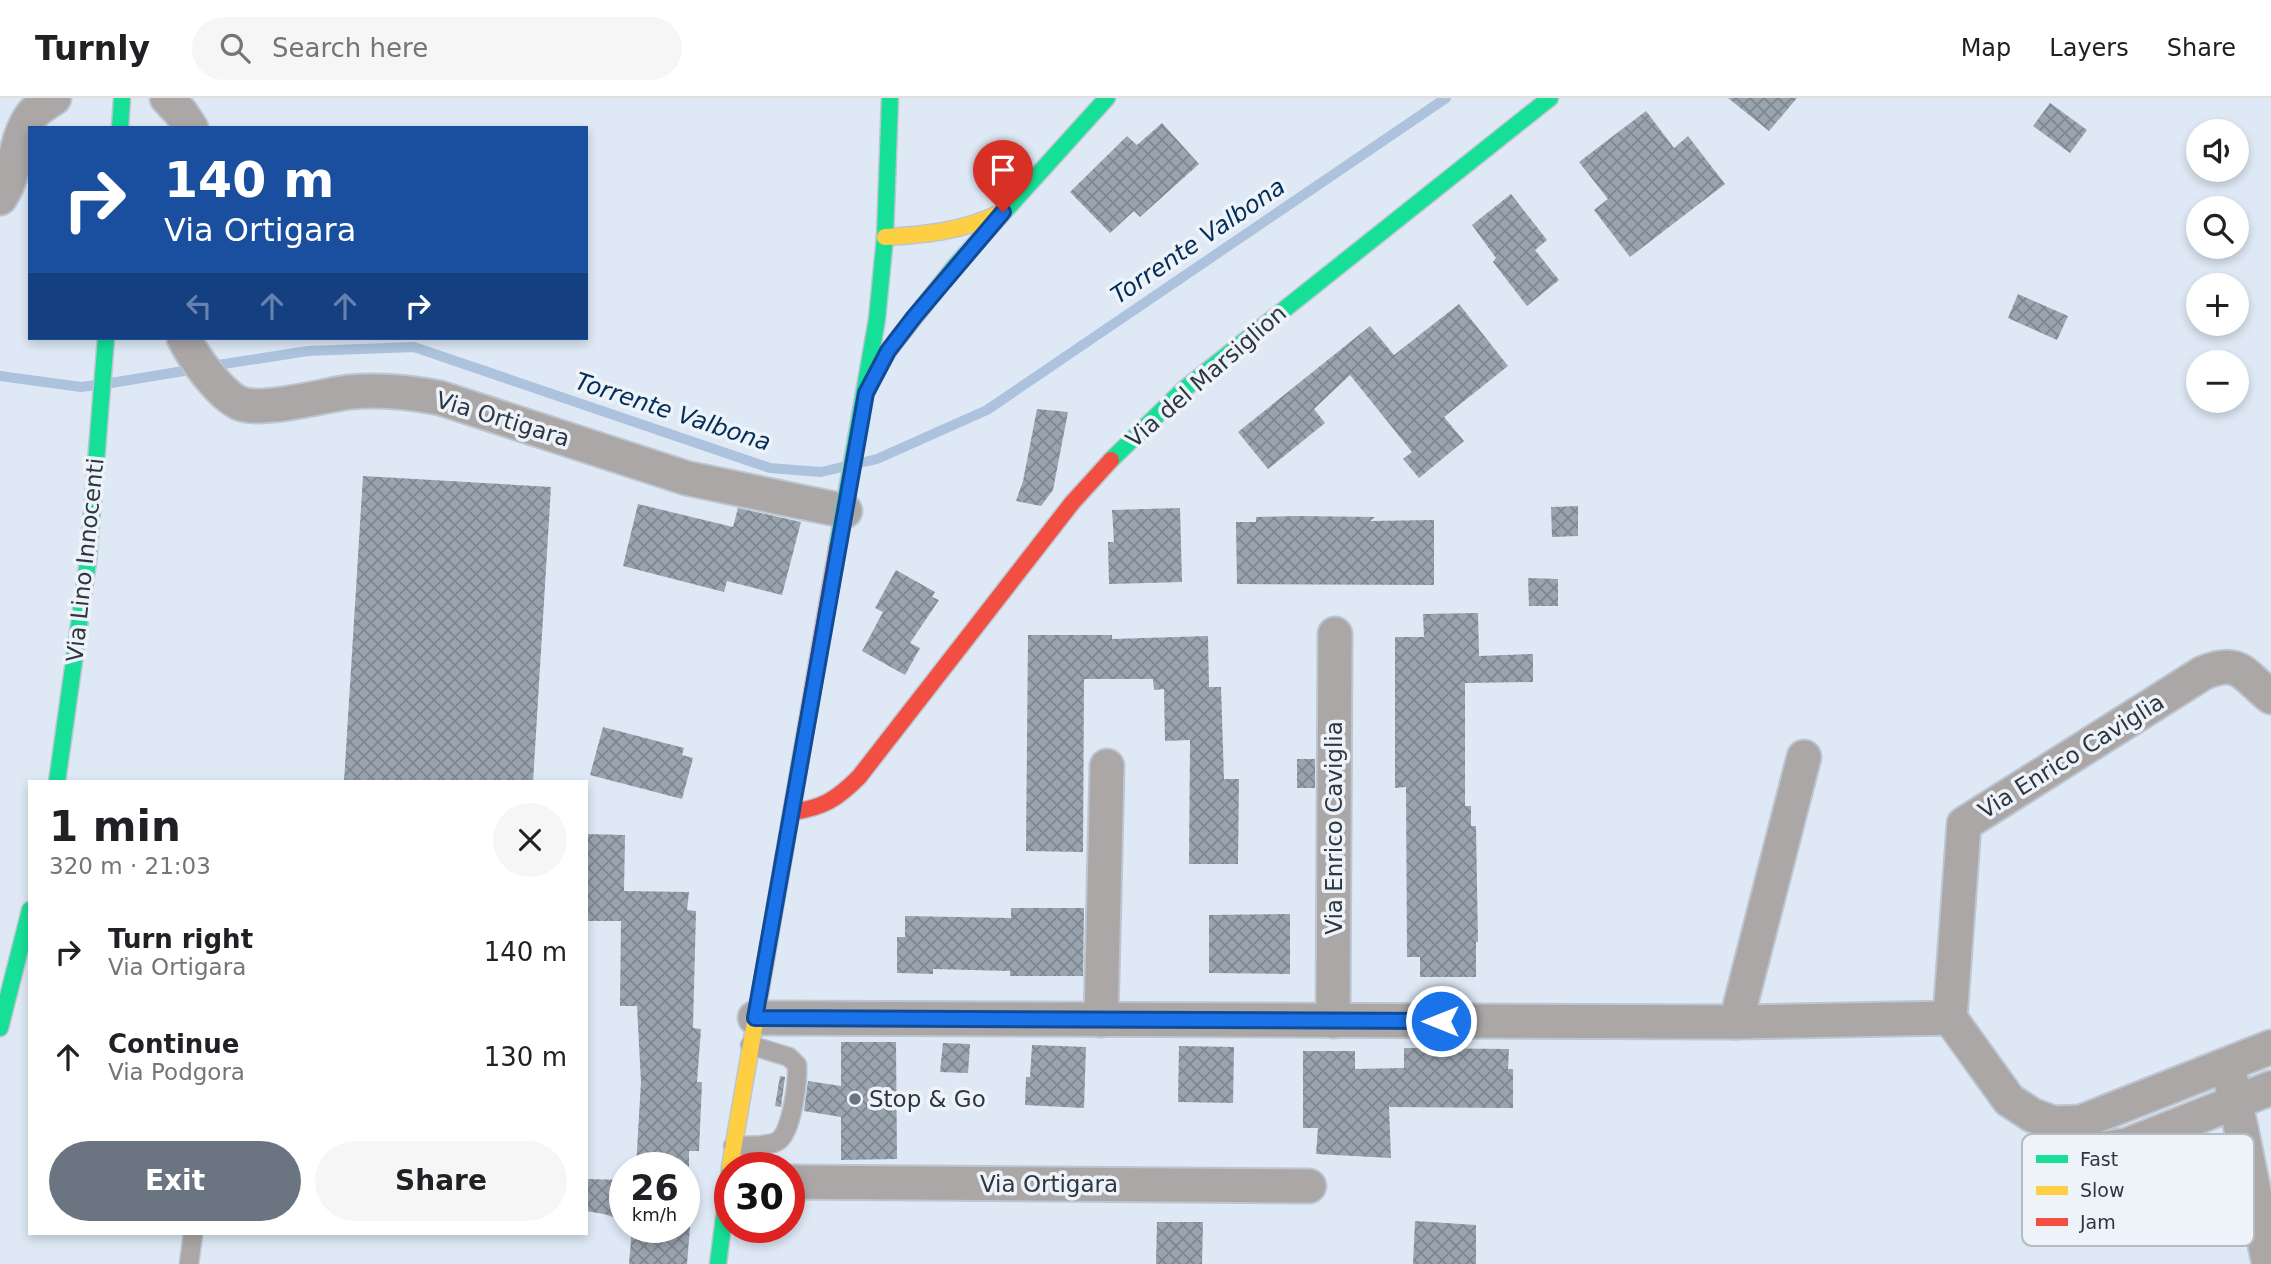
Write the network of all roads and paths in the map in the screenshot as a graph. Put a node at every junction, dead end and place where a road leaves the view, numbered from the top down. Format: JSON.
{"nodes":[{"id":1,"x":122,"y":98,"type":"edge"},
{"id":2,"x":166,"y":98,"type":"edge"},
{"id":3,"x":890,"y":98,"type":"edge"},
{"id":4,"x":1107,"y":98,"type":"edge"},
{"id":5,"x":1549,"y":98,"type":"edge"},
{"id":6,"x":37,"y":103,"type":"edge"},
{"id":7,"x":120,"y":126,"type":"edge"},
{"id":8,"x":190,"y":126,"type":"edge"},
{"id":9,"x":0,"y":198,"type":"edge"},
{"id":10,"x":1003,"y":212,"type":"junction"},
{"id":11,"x":885,"y":237,"type":"junction"},
{"id":12,"x":883,"y":257,"type":"junction"},
{"id":13,"x":899,"y":270,"type":"dead end"},
{"id":14,"x":950,"y":273,"type":"junction"},
{"id":15,"x":923,"y":278,"type":"dead end"},
{"id":16,"x":106,"y":340,"type":"edge"},
{"id":17,"x":186,"y":342,"type":"edge"},
{"id":18,"x":866,"y":393,"type":"junction"},
{"id":19,"x":847,"y":500,"type":"junction"},
{"id":20,"x":1335,"y":634,"type":"dead end"},
{"id":21,"x":2271,"y":697,"type":"edge"},
{"id":22,"x":1804,"y":757,"type":"dead end"},
{"id":23,"x":1107,"y":766,"type":"dead end"},
{"id":24,"x":57,"y":780,"type":"edge"},
{"id":25,"x":792,"y":812,"type":"junction"},
{"id":26,"x":28,"y":918,"type":"edge"},
{"id":27,"x":1950,"y":1018,"type":"junction"},
{"id":28,"x":1101,"y":1020,"type":"junction"},
{"id":29,"x":1333,"y":1021,"type":"junction"},
{"id":30,"x":1736,"y":1022,"type":"junction"},
{"id":31,"x":0,"y":1028,"type":"edge"},
{"id":32,"x":753,"y":1031,"type":"junction"},
{"id":33,"x":2271,"y":1047,"type":"edge"},
{"id":34,"x":2228,"y":1064,"type":"junction"},
{"id":35,"x":2271,"y":1087,"type":"edge"},
{"id":36,"x":2236,"y":1101,"type":"junction"},
{"id":37,"x":2053,"y":1123,"type":"junction"},
{"id":38,"x":2063,"y":1134,"type":"edge"},
{"id":39,"x":2154,"y":1134,"type":"edge"},
{"id":40,"x":2243,"y":1134,"type":"edge"},
{"id":41,"x":733,"y":1146,"type":"junction"},
{"id":42,"x":732,"y":1152,"type":"edge"},
{"id":43,"x":805,"y":1182,"type":"edge"},
{"id":44,"x":1309,"y":1186,"type":"dead end"},
{"id":45,"x":2254,"y":1190,"type":"edge"},
{"id":46,"x":193,"y":1235,"type":"edge"},
{"id":47,"x":721,"y":1243,"type":"edge"},
{"id":48,"x":189,"y":1264,"type":"edge"},
{"id":49,"x":718,"y":1264,"type":"edge"},
{"id":50,"x":2269,"y":1264,"type":"edge"}],
"edges":[{"from":1,"to":7,"type":"street"},
{"from":2,"to":8,"type":"street"},
{"from":3,"to":11,"type":"street"},
{"from":4,"to":10,"type":"street"},
{"from":5,"to":25,"type":"street","name":"Via del Marsiglion"},
{"from":6,"to":9,"type":"street"},
{"from":10,"to":11,"type":"street"},
{"from":10,"to":14,"type":"street"},
{"from":11,"to":12,"type":"street"},
{"from":12,"to":13,"type":"street"},
{"from":12,"to":18,"type":"street"},
{"from":14,"to":15,"type":"street"},
{"from":14,"to":18,"type":"street"},
{"from":16,"to":24,"type":"street","name":"Via Lino Innocenti"},
{"from":17,"to":19,"type":"street","name":"Via Ortigara"},
{"from":18,"to":19,"type":"street"},
{"from":19,"to":25,"type":"street"},
{"from":20,"to":29,"type":"street","name":"Via Enrico Caviglia"},
{"from":21,"to":27,"type":"street","name":"Via Enrico Caviglia"},
{"from":22,"to":30,"type":"street"},
{"from":23,"to":28,"type":"street"},
{"from":25,"to":32,"type":"street"},
{"from":26,"to":31,"type":"street"},
{"from":27,"to":30,"type":"street"},
{"from":27,"to":37,"type":"street"},
{"from":28,"to":29,"type":"street"},
{"from":28,"to":32,"type":"street"},
{"from":29,"to":30,"type":"street"},
{"from":32,"to":41,"type":"street"},
{"from":32,"to":41,"type":"lane"},
{"from":33,"to":34,"type":"street"},
{"from":34,"to":36,"type":"street"},
{"from":34,"to":37,"type":"street"},
{"from":35,"to":36,"type":"street"},
{"from":36,"to":39,"type":"street"},
{"from":36,"to":40,"type":"street"},
{"from":37,"to":38,"type":"street"},
{"from":41,"to":42,"type":"street"},
{"from":43,"to":44,"type":"street","name":"Via Ortigara"},
{"from":45,"to":50,"type":"street"},
{"from":46,"to":48,"type":"lane"},
{"from":47,"to":49,"type":"street"}]}
